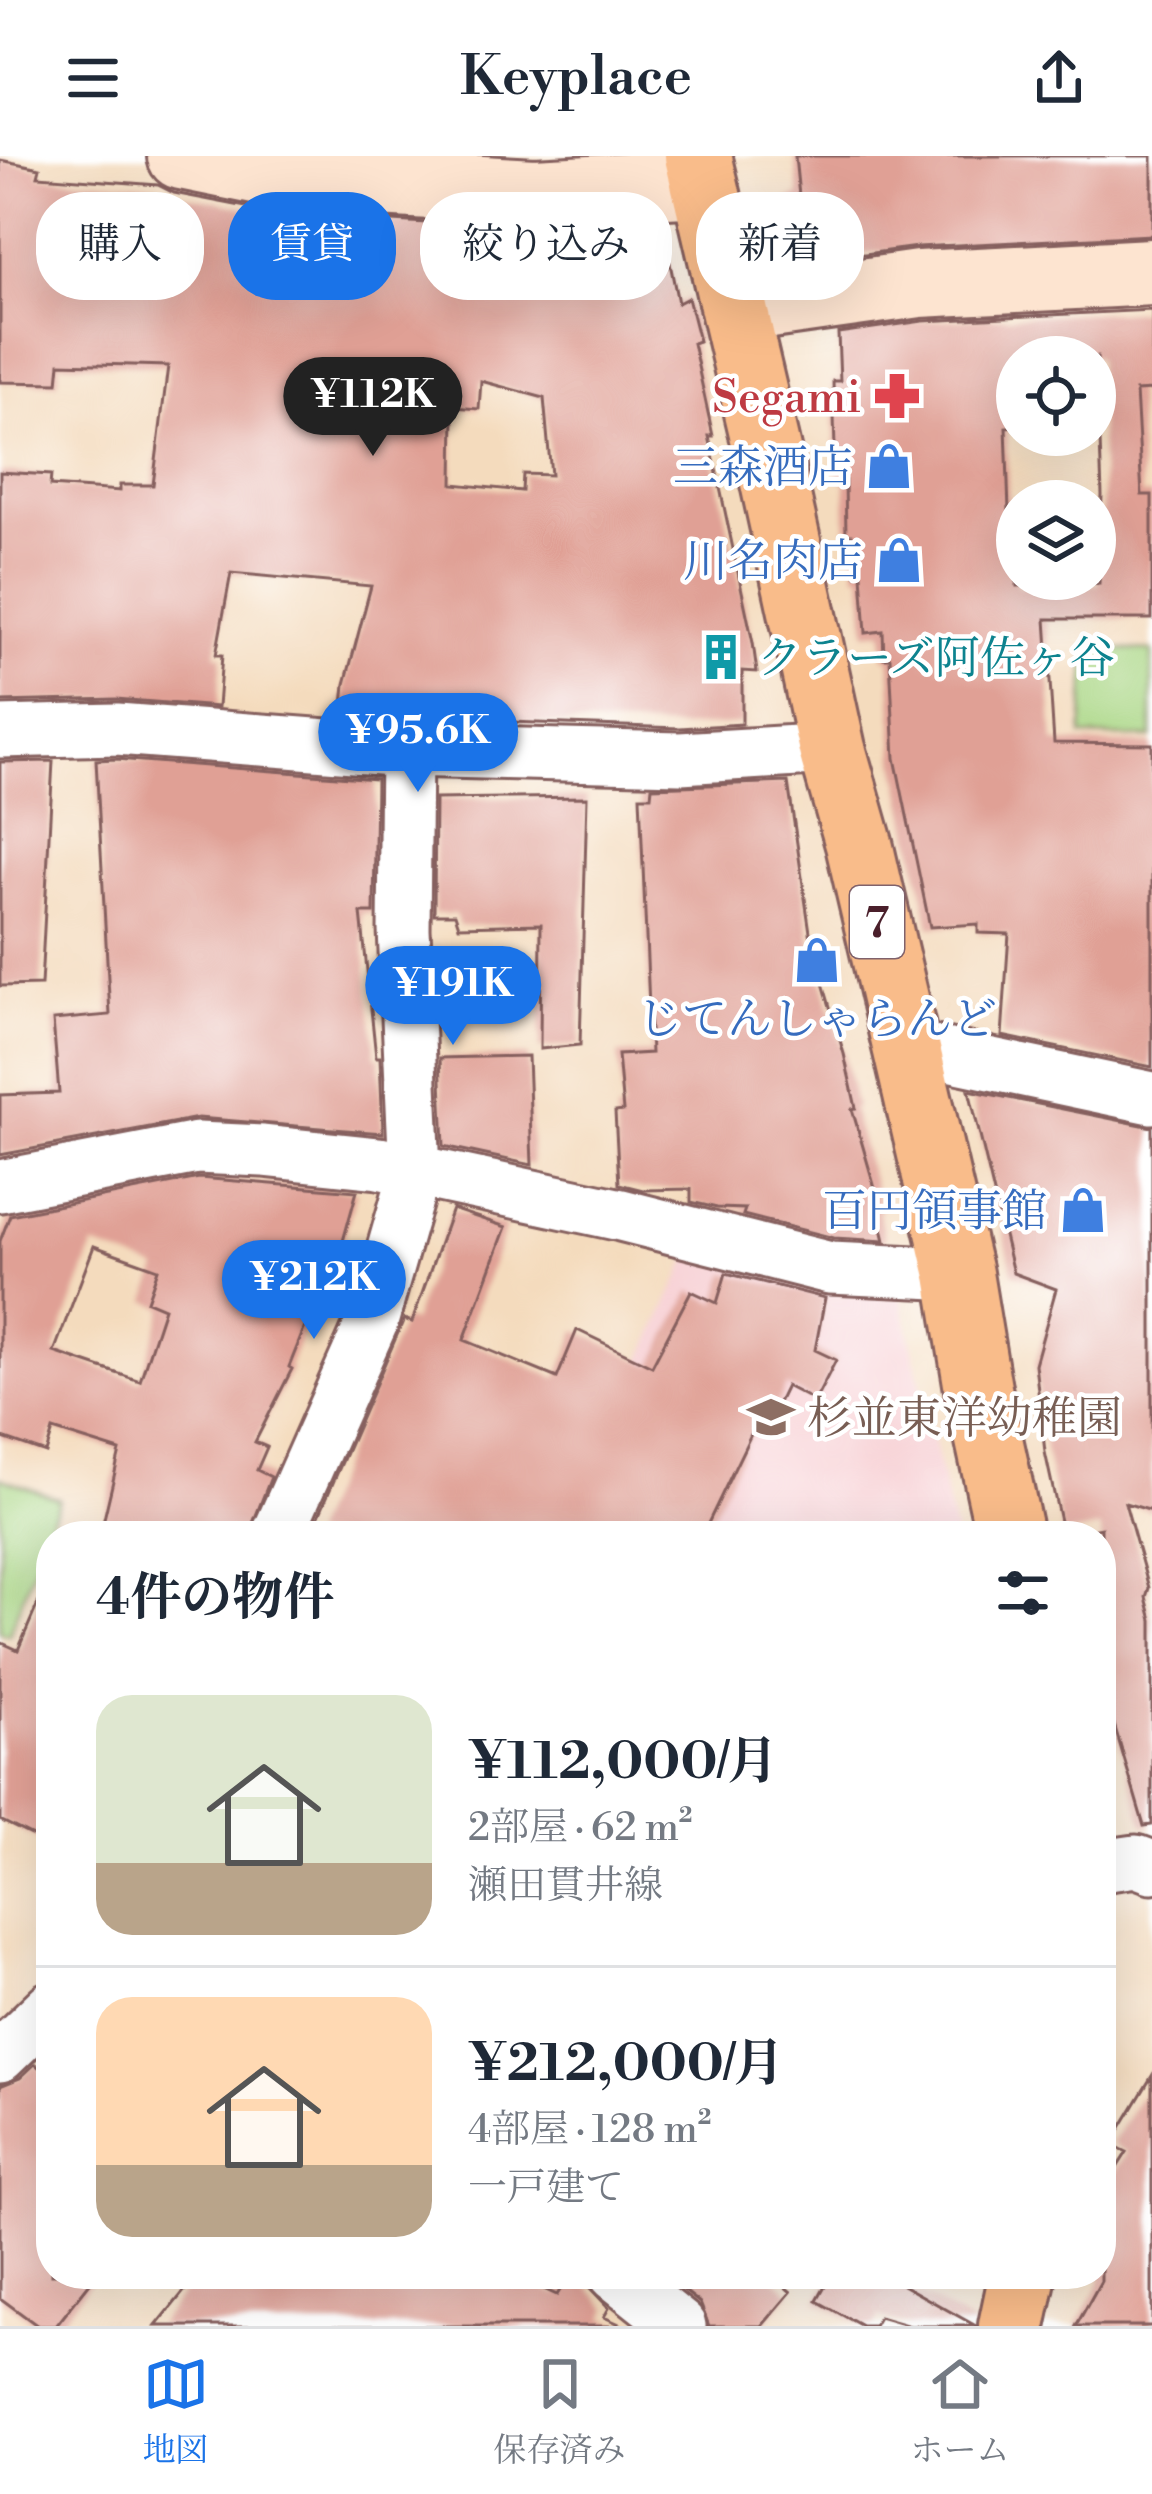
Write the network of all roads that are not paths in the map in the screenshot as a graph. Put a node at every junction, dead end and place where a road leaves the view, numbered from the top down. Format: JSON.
{"nodes":[{"id":1,"x":181,"y":156,"type":"edge"},
{"id":2,"x":700,"y":170,"type":"edge"},
{"id":3,"x":1152,"y":272,"type":"edge"},
{"id":4,"x":735,"y":310,"type":"junction"},
{"id":5,"x":0,"y":732,"type":"edge"},
{"id":6,"x":832,"y":749,"type":"junction"},
{"id":7,"x":406,"y":751,"type":"junction"},
{"id":8,"x":906,"y":1046,"type":"junction"},
{"id":9,"x":1152,"y":1097,"type":"edge"},
{"id":10,"x":415,"y":1172,"type":"junction"},
{"id":11,"x":0,"y":1186,"type":"edge"},
{"id":12,"x":959,"y":1274,"type":"junction"},
{"id":13,"x":284,"y":1521,"type":"edge"},
{"id":14,"x":1007,"y":1521,"type":"edge"},
{"id":15,"x":1116,"y":1864,"type":"edge"},
{"id":16,"x":1152,"y":1867,"type":"edge"},
{"id":17,"x":0,"y":1995,"type":"edge"},
{"id":18,"x":36,"y":2003,"type":"edge"},
{"id":19,"x":36,"y":2021,"type":"edge"},
{"id":20,"x":0,"y":2056,"type":"edge"},
{"id":21,"x":634,"y":2289,"type":"edge"},
{"id":22,"x":1020,"y":2289,"type":"edge"},
{"id":23,"x":680,"y":2326,"type":"edge"},
{"id":24,"x":1012,"y":2326,"type":"edge"}],
"edges":[{"from":1,"to":2,"type":"main road"},
{"from":2,"to":4,"type":"main road","number":"7"},
{"from":3,"to":4,"type":"main road"},
{"from":4,"to":6,"type":"main road","number":"7"},
{"from":5,"to":7,"type":"street"},
{"from":6,"to":7,"type":"street"},
{"from":6,"to":8,"type":"main road","number":"7"},
{"from":7,"to":10,"type":"street"},
{"from":8,"to":9,"type":"street"},
{"from":8,"to":12,"type":"main road","number":"7"},
{"from":10,"to":11,"type":"street"},
{"from":10,"to":12,"type":"street"},
{"from":10,"to":13,"type":"street"},
{"from":12,"to":14,"type":"main road","number":"7"},
{"from":15,"to":16,"type":"street"},
{"from":17,"to":18,"type":"street"},
{"from":19,"to":20,"type":"street"},
{"from":21,"to":23,"type":"street"},
{"from":22,"to":24,"type":"main road"}]}
